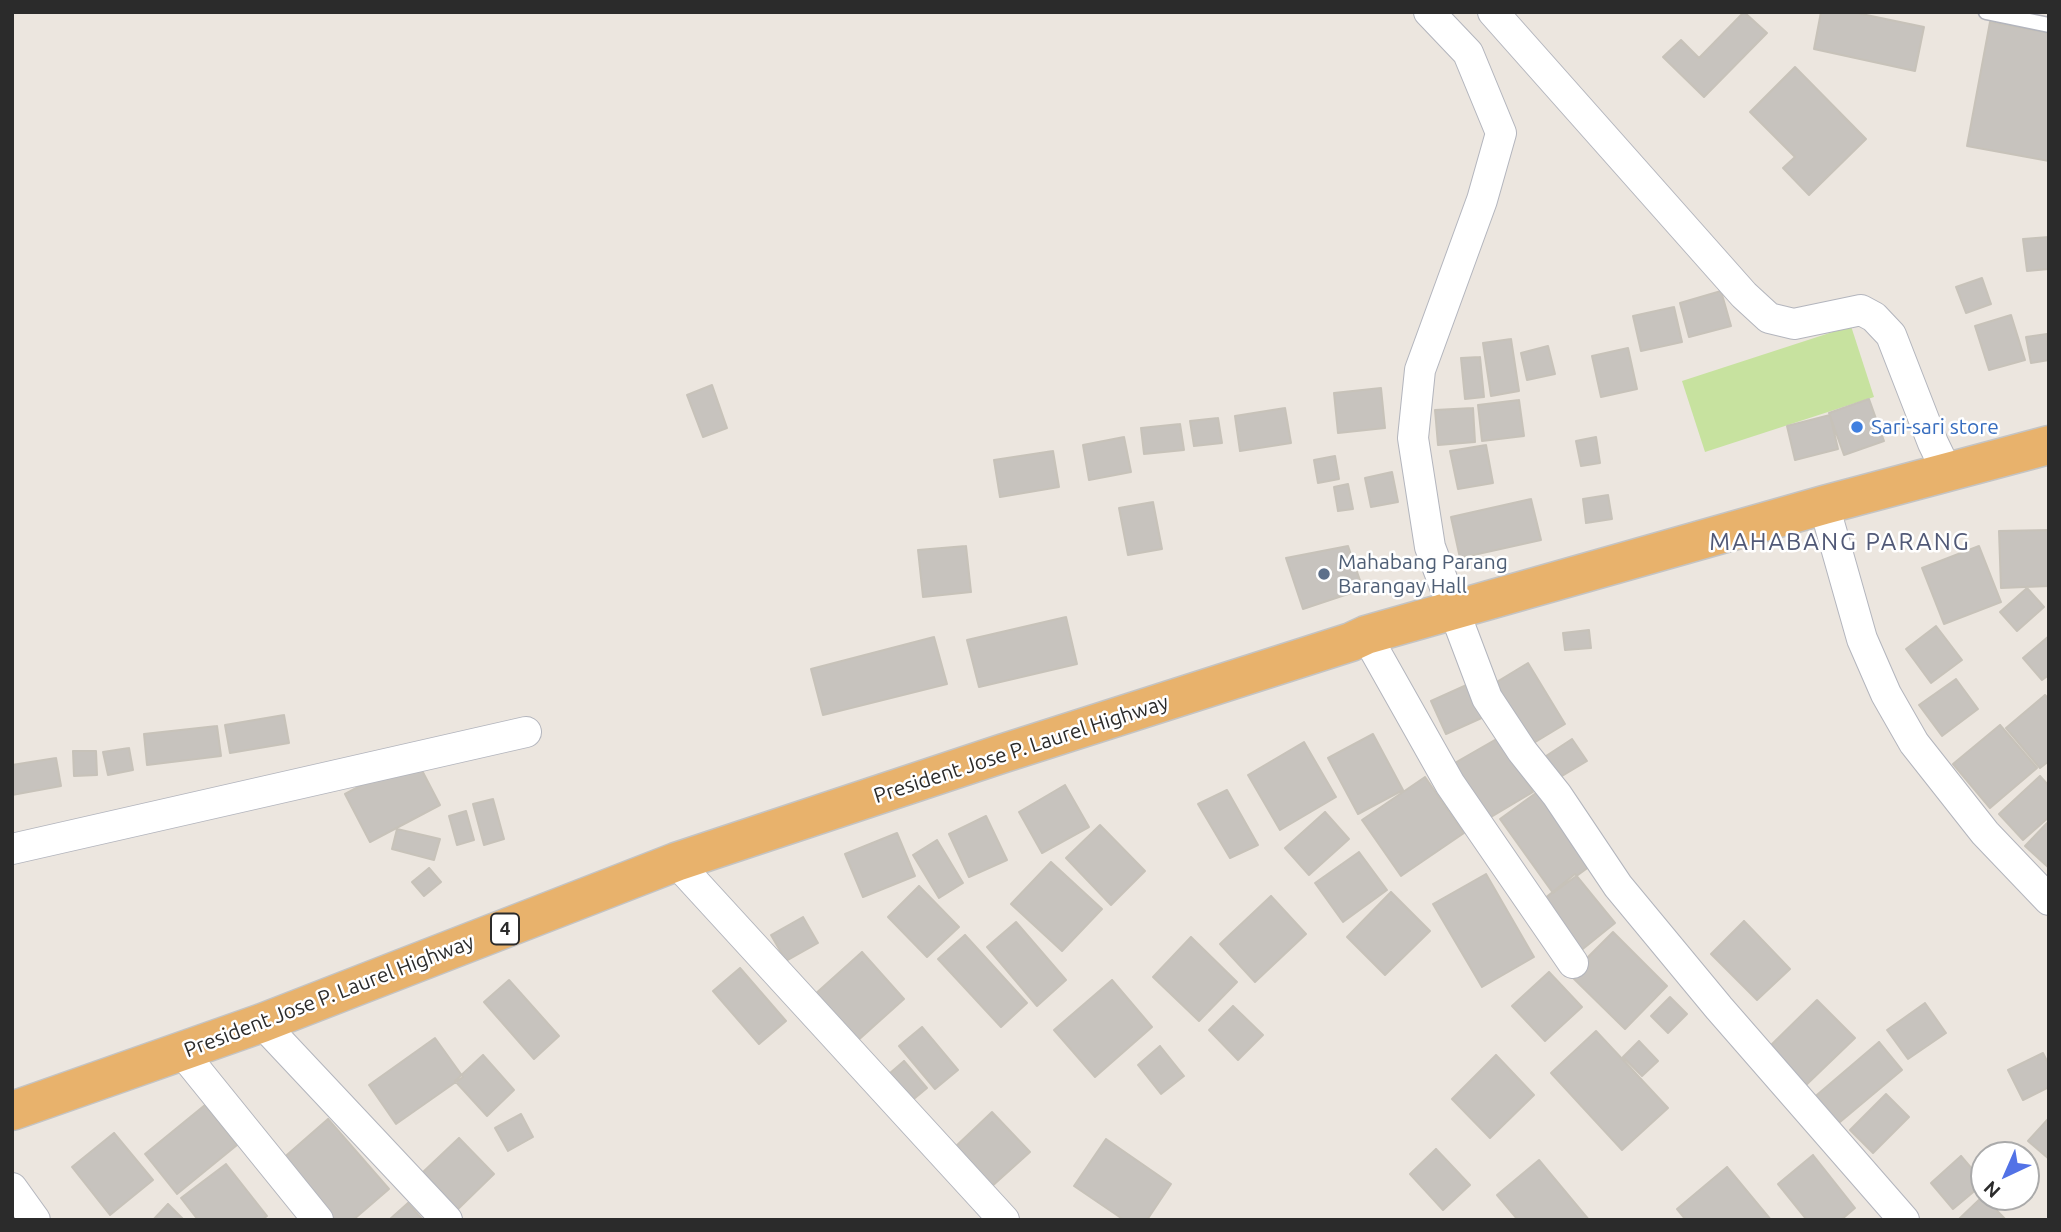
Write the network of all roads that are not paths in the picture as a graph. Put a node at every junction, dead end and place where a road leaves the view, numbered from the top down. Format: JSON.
{"nodes":[{"id":1,"x":1430,"y":12,"type":"edge"},
{"id":2,"x":1493,"y":12,"type":"edge"},
{"id":3,"x":1986,"y":12,"type":"edge"},
{"id":4,"x":2049,"y":25,"type":"edge"},
{"id":5,"x":2049,"y":445,"type":"edge"},
{"id":6,"x":1947,"y":472,"type":"junction"},
{"id":7,"x":1824,"y":505,"type":"junction"},
{"id":8,"x":1454,"y":610,"type":"junction"},
{"id":9,"x":1366,"y":635,"type":"junction"},
{"id":10,"x":526,"y":732,"type":"dead end"},
{"id":11,"x":12,"y":849,"type":"edge"},
{"id":12,"x":676,"y":862,"type":"junction"},
{"id":13,"x":2049,"y":900,"type":"edge"},
{"id":14,"x":1573,"y":963,"type":"dead end"},
{"id":15,"x":262,"y":1023,"type":"junction"},
{"id":16,"x":182,"y":1052,"type":"junction"},
{"id":17,"x":12,"y":1111,"type":"edge"},
{"id":18,"x":12,"y":1188,"type":"edge"},
{"id":19,"x":36,"y":1220,"type":"edge"},
{"id":20,"x":318,"y":1220,"type":"edge"},
{"id":21,"x":447,"y":1220,"type":"edge"},
{"id":22,"x":1004,"y":1220,"type":"edge"},
{"id":23,"x":1904,"y":1220,"type":"edge"}],
"edges":[{"from":1,"to":8,"type":"street"},
{"from":2,"to":6,"type":"street"},
{"from":3,"to":4,"type":"lane"},
{"from":5,"to":6,"type":"highway","name":"President Jose P. Laurel Highway","number":"4"},
{"from":6,"to":7,"type":"highway","name":"President Jose P. Laurel Highway","number":"4"},
{"from":7,"to":8,"type":"highway","name":"President Jose P. Laurel Highway","number":"4"},
{"from":7,"to":13,"type":"street"},
{"from":8,"to":9,"type":"highway","name":"President Jose P. Laurel Highway","number":"4"},
{"from":8,"to":23,"type":"street"},
{"from":9,"to":12,"type":"highway","name":"President Jose P. Laurel Highway","number":"4"},
{"from":9,"to":14,"type":"street"},
{"from":10,"to":11,"type":"street"},
{"from":12,"to":15,"type":"highway","name":"President Jose P. Laurel Highway","number":"4"},
{"from":12,"to":22,"type":"street"},
{"from":15,"to":16,"type":"highway","name":"President Jose P. Laurel Highway","number":"4"},
{"from":15,"to":21,"type":"street"},
{"from":16,"to":17,"type":"highway","name":"President Jose P. Laurel Highway","number":"4"},
{"from":16,"to":20,"type":"street"},
{"from":18,"to":19,"type":"street"}]}
